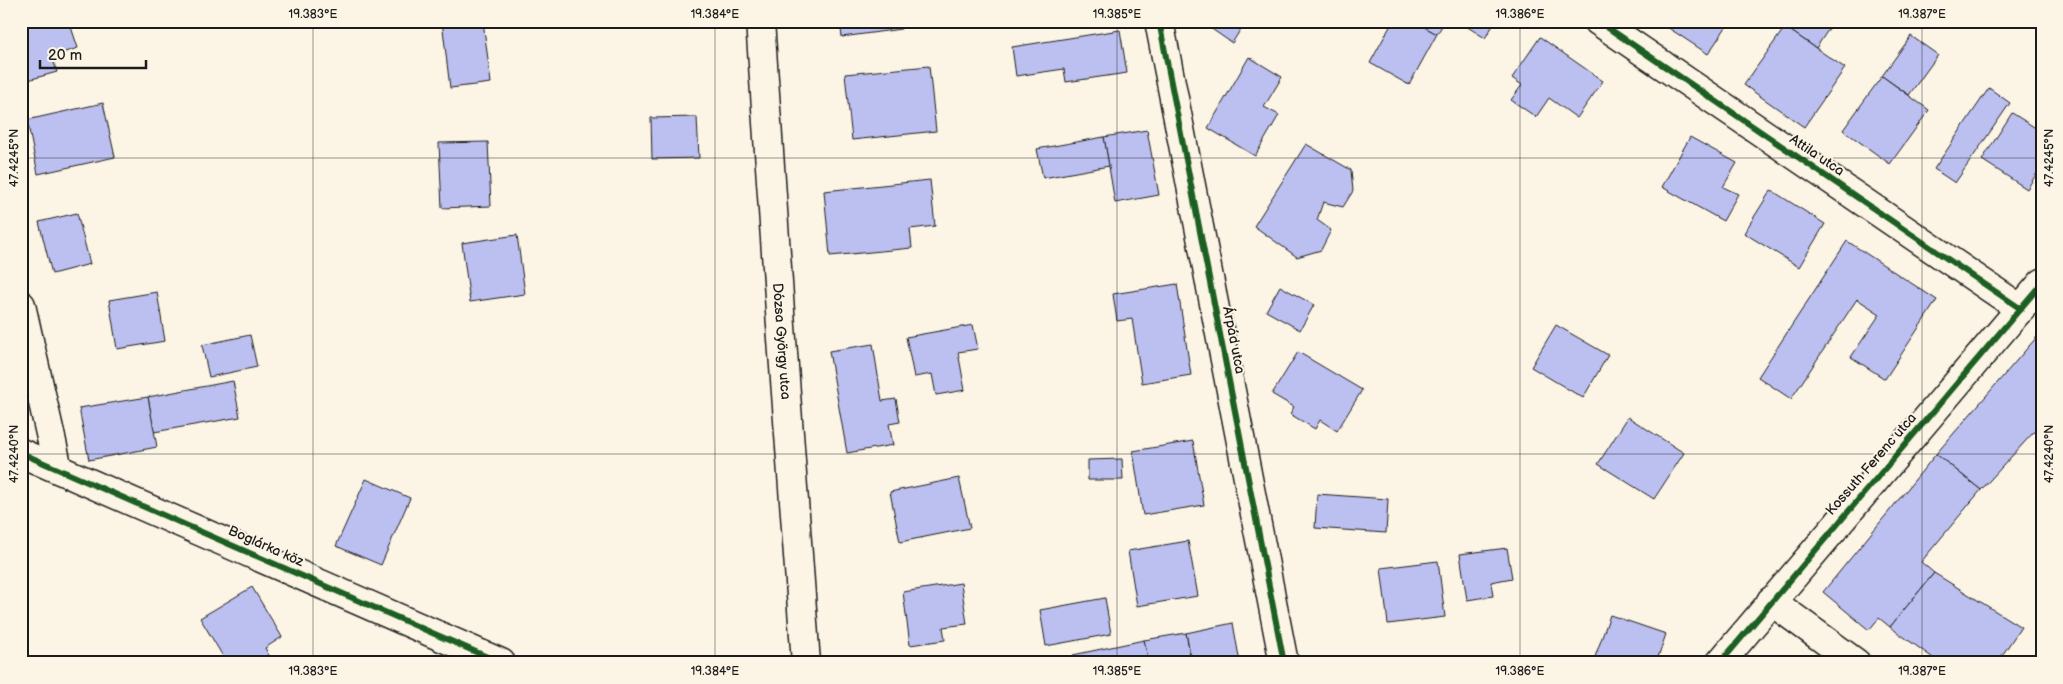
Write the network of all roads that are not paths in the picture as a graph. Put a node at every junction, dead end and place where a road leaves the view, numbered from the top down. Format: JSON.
{"nodes":[{"id":1,"x":760,"y":21,"type":"edge"},
{"id":2,"x":1159,"y":21,"type":"edge"},
{"id":3,"x":1598,"y":21,"type":"edge"},
{"id":4,"x":2042,"y":283,"type":"edge"},
{"id":5,"x":21,"y":305,"type":"edge"},
{"id":6,"x":2020,"y":309,"type":"junction"},
{"id":7,"x":21,"y":453,"type":"edge"},
{"id":8,"x":58,"y":468,"type":"junction"},
{"id":9,"x":1771,"y":601,"type":"junction"},
{"id":10,"x":501,"y":663,"type":"edge"},
{"id":11,"x":806,"y":663,"type":"edge"},
{"id":12,"x":1284,"y":663,"type":"edge"},
{"id":13,"x":1720,"y":663,"type":"edge"},
{"id":14,"x":1856,"y":663,"type":"edge"}],
"edges":[{"from":1,"to":11,"type":"street","name":"Dózsa György utca"},
{"from":2,"to":12,"type":"street","name":"Árpád utca"},
{"from":3,"to":6,"type":"street","name":"Attila utca"},
{"from":4,"to":6,"type":"street","name":"Kossuth Ferenc utca"},
{"from":5,"to":8,"type":"street"},
{"from":6,"to":9,"type":"street","name":"Kossuth Ferenc utca"},
{"from":7,"to":8,"type":"street","name":"Boglárka köz"},
{"from":8,"to":10,"type":"street","name":"Boglárka köz"},
{"from":9,"to":13,"type":"street","name":"Kossuth Ferenc utca"},
{"from":9,"to":14,"type":"street"}]}
